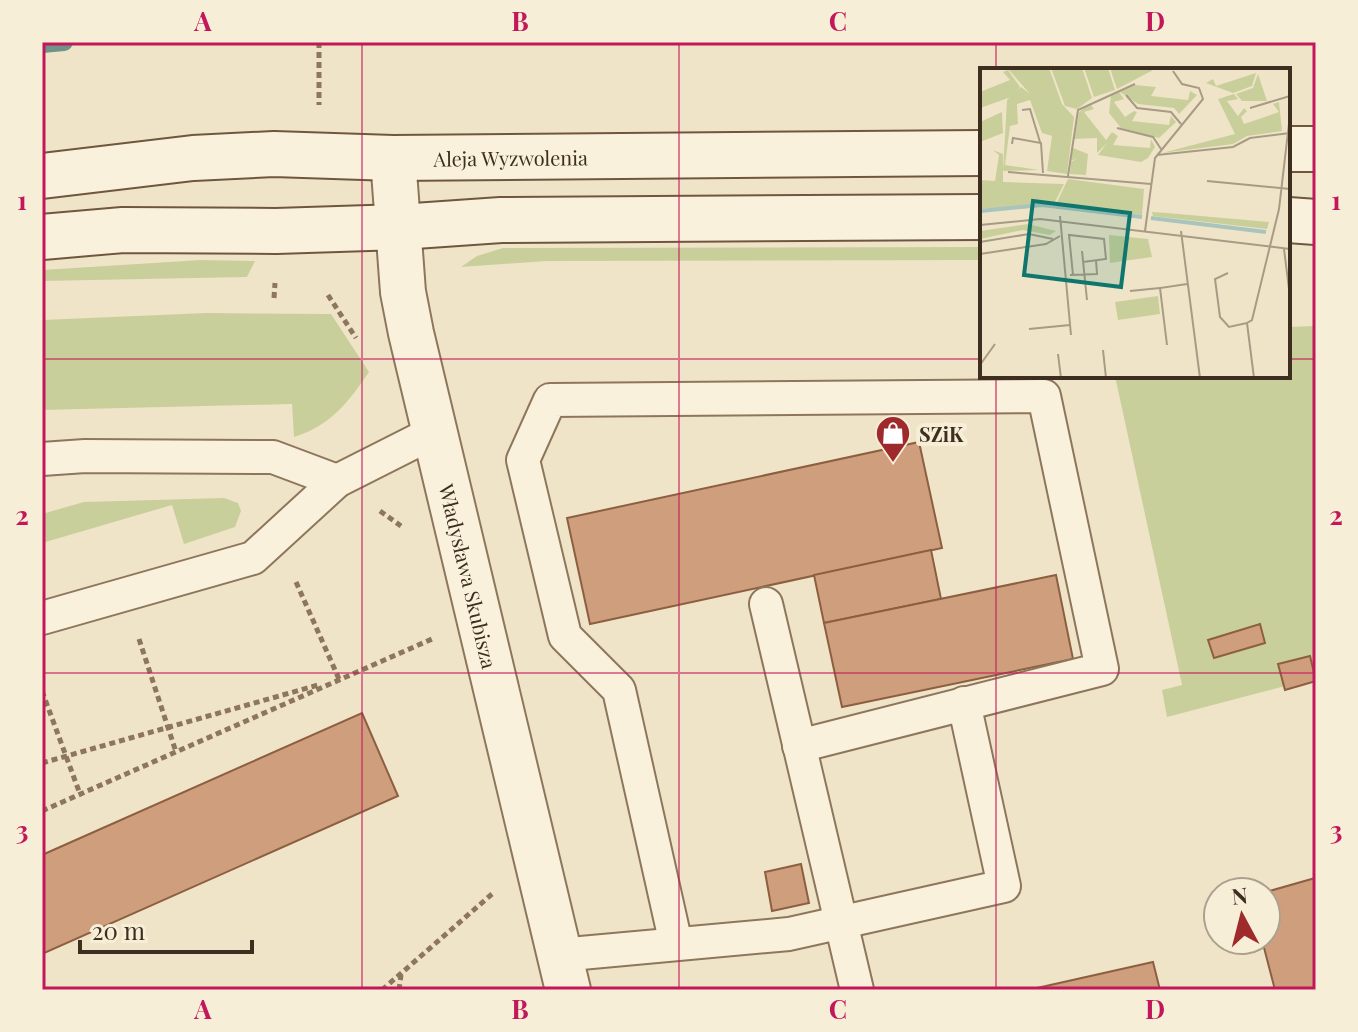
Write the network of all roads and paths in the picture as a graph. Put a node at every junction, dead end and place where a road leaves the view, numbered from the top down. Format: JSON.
{"nodes":[{"id":1,"x":319,"y":42,"type":"edge"},
{"id":2,"x":318,"y":96,"type":"dead end"},
{"id":3,"x":1290,"y":149,"type":"edge"},
{"id":4,"x":1316,"y":149,"type":"edge"},
{"id":5,"x":980,"y":153,"type":"edge"},
{"id":6,"x":393,"y":158,"type":"junction"},
{"id":7,"x":42,"y":176,"type":"edge"},
{"id":8,"x":980,"y":217,"type":"edge"},
{"id":9,"x":1290,"y":220,"type":"edge"},
{"id":10,"x":1316,"y":222,"type":"edge"},
{"id":11,"x":400,"y":227,"type":"junction"},
{"id":12,"x":42,"y":237,"type":"edge"},
{"id":13,"x":434,"y":432,"type":"junction"},
{"id":14,"x":42,"y":459,"type":"edge"},
{"id":15,"x":337,"y":481,"type":"junction"},
{"id":16,"x":267,"y":546,"type":"junction"},
{"id":17,"x":125,"y":594,"type":"junction"},
{"id":18,"x":766,"y":604,"type":"dead end"},
{"id":19,"x":42,"y":618,"type":"edge"},
{"id":20,"x":439,"y":636,"type":"dead end"},
{"id":21,"x":339,"y":680,"type":"junction"},
{"id":22,"x":42,"y":691,"type":"edge"},
{"id":23,"x":964,"y":703,"type":"junction"},
{"id":24,"x":168,"y":728,"type":"junction"},
{"id":25,"x":799,"y":746,"type":"junction"},
{"id":26,"x":176,"y":752,"type":"junction"},
{"id":27,"x":66,"y":757,"type":"junction"},
{"id":28,"x":42,"y":763,"type":"edge"},
{"id":29,"x":80,"y":794,"type":"junction"},
{"id":30,"x":42,"y":811,"type":"edge"},
{"id":31,"x":494,"y":893,"type":"dead end"},
{"id":32,"x":841,"y":921,"type":"junction"},
{"id":33,"x":676,"y":944,"type":"junction"},
{"id":34,"x":563,"y":972,"type":"edge"},
{"id":35,"x":402,"y":973,"type":"junction"},
{"id":36,"x":382,"y":990,"type":"edge"},
{"id":37,"x":399,"y":990,"type":"edge"},
{"id":38,"x":857,"y":990,"type":"edge"}],
"edges":[{"from":1,"to":2,"type":"path"},
{"from":3,"to":4,"type":"main road"},
{"from":5,"to":6,"type":"main road","name":"Aleja Wyzwolenia"},
{"from":6,"to":7,"type":"main road","name":"Aleja Wyzwolenia"},
{"from":6,"to":11,"type":"main road","name":"Władysława Skubisza"},
{"from":8,"to":11,"type":"main road"},
{"from":9,"to":10,"type":"main road"},
{"from":11,"to":12,"type":"main road"},
{"from":11,"to":13,"type":"main road","name":"Władysława Skubisza"},
{"from":13,"to":15,"type":"lane"},
{"from":13,"to":34,"type":"main road","name":"Władysława Skubisza"},
{"from":14,"to":15,"type":"lane"},
{"from":15,"to":16,"type":"lane"},
{"from":16,"to":17,"type":"lane"},
{"from":16,"to":21,"type":"path"},
{"from":17,"to":19,"type":"lane"},
{"from":17,"to":24,"type":"path"},
{"from":18,"to":25,"type":"lane"},
{"from":20,"to":21,"type":"path"},
{"from":21,"to":24,"type":"path"},
{"from":21,"to":26,"type":"path"},
{"from":22,"to":27,"type":"path"},
{"from":23,"to":25,"type":"lane"},
{"from":23,"to":32,"type":"lane"},
{"from":23,"to":33,"type":"lane"},
{"from":24,"to":26,"type":"path"},
{"from":24,"to":27,"type":"path"},
{"from":25,"to":32,"type":"lane"},
{"from":26,"to":29,"type":"path"},
{"from":27,"to":28,"type":"path"},
{"from":27,"to":29,"type":"path"},
{"from":29,"to":30,"type":"path"},
{"from":31,"to":35,"type":"path"},
{"from":32,"to":33,"type":"lane"},
{"from":32,"to":38,"type":"lane"},
{"from":33,"to":34,"type":"lane"},
{"from":35,"to":36,"type":"path"},
{"from":35,"to":37,"type":"path"}]}
